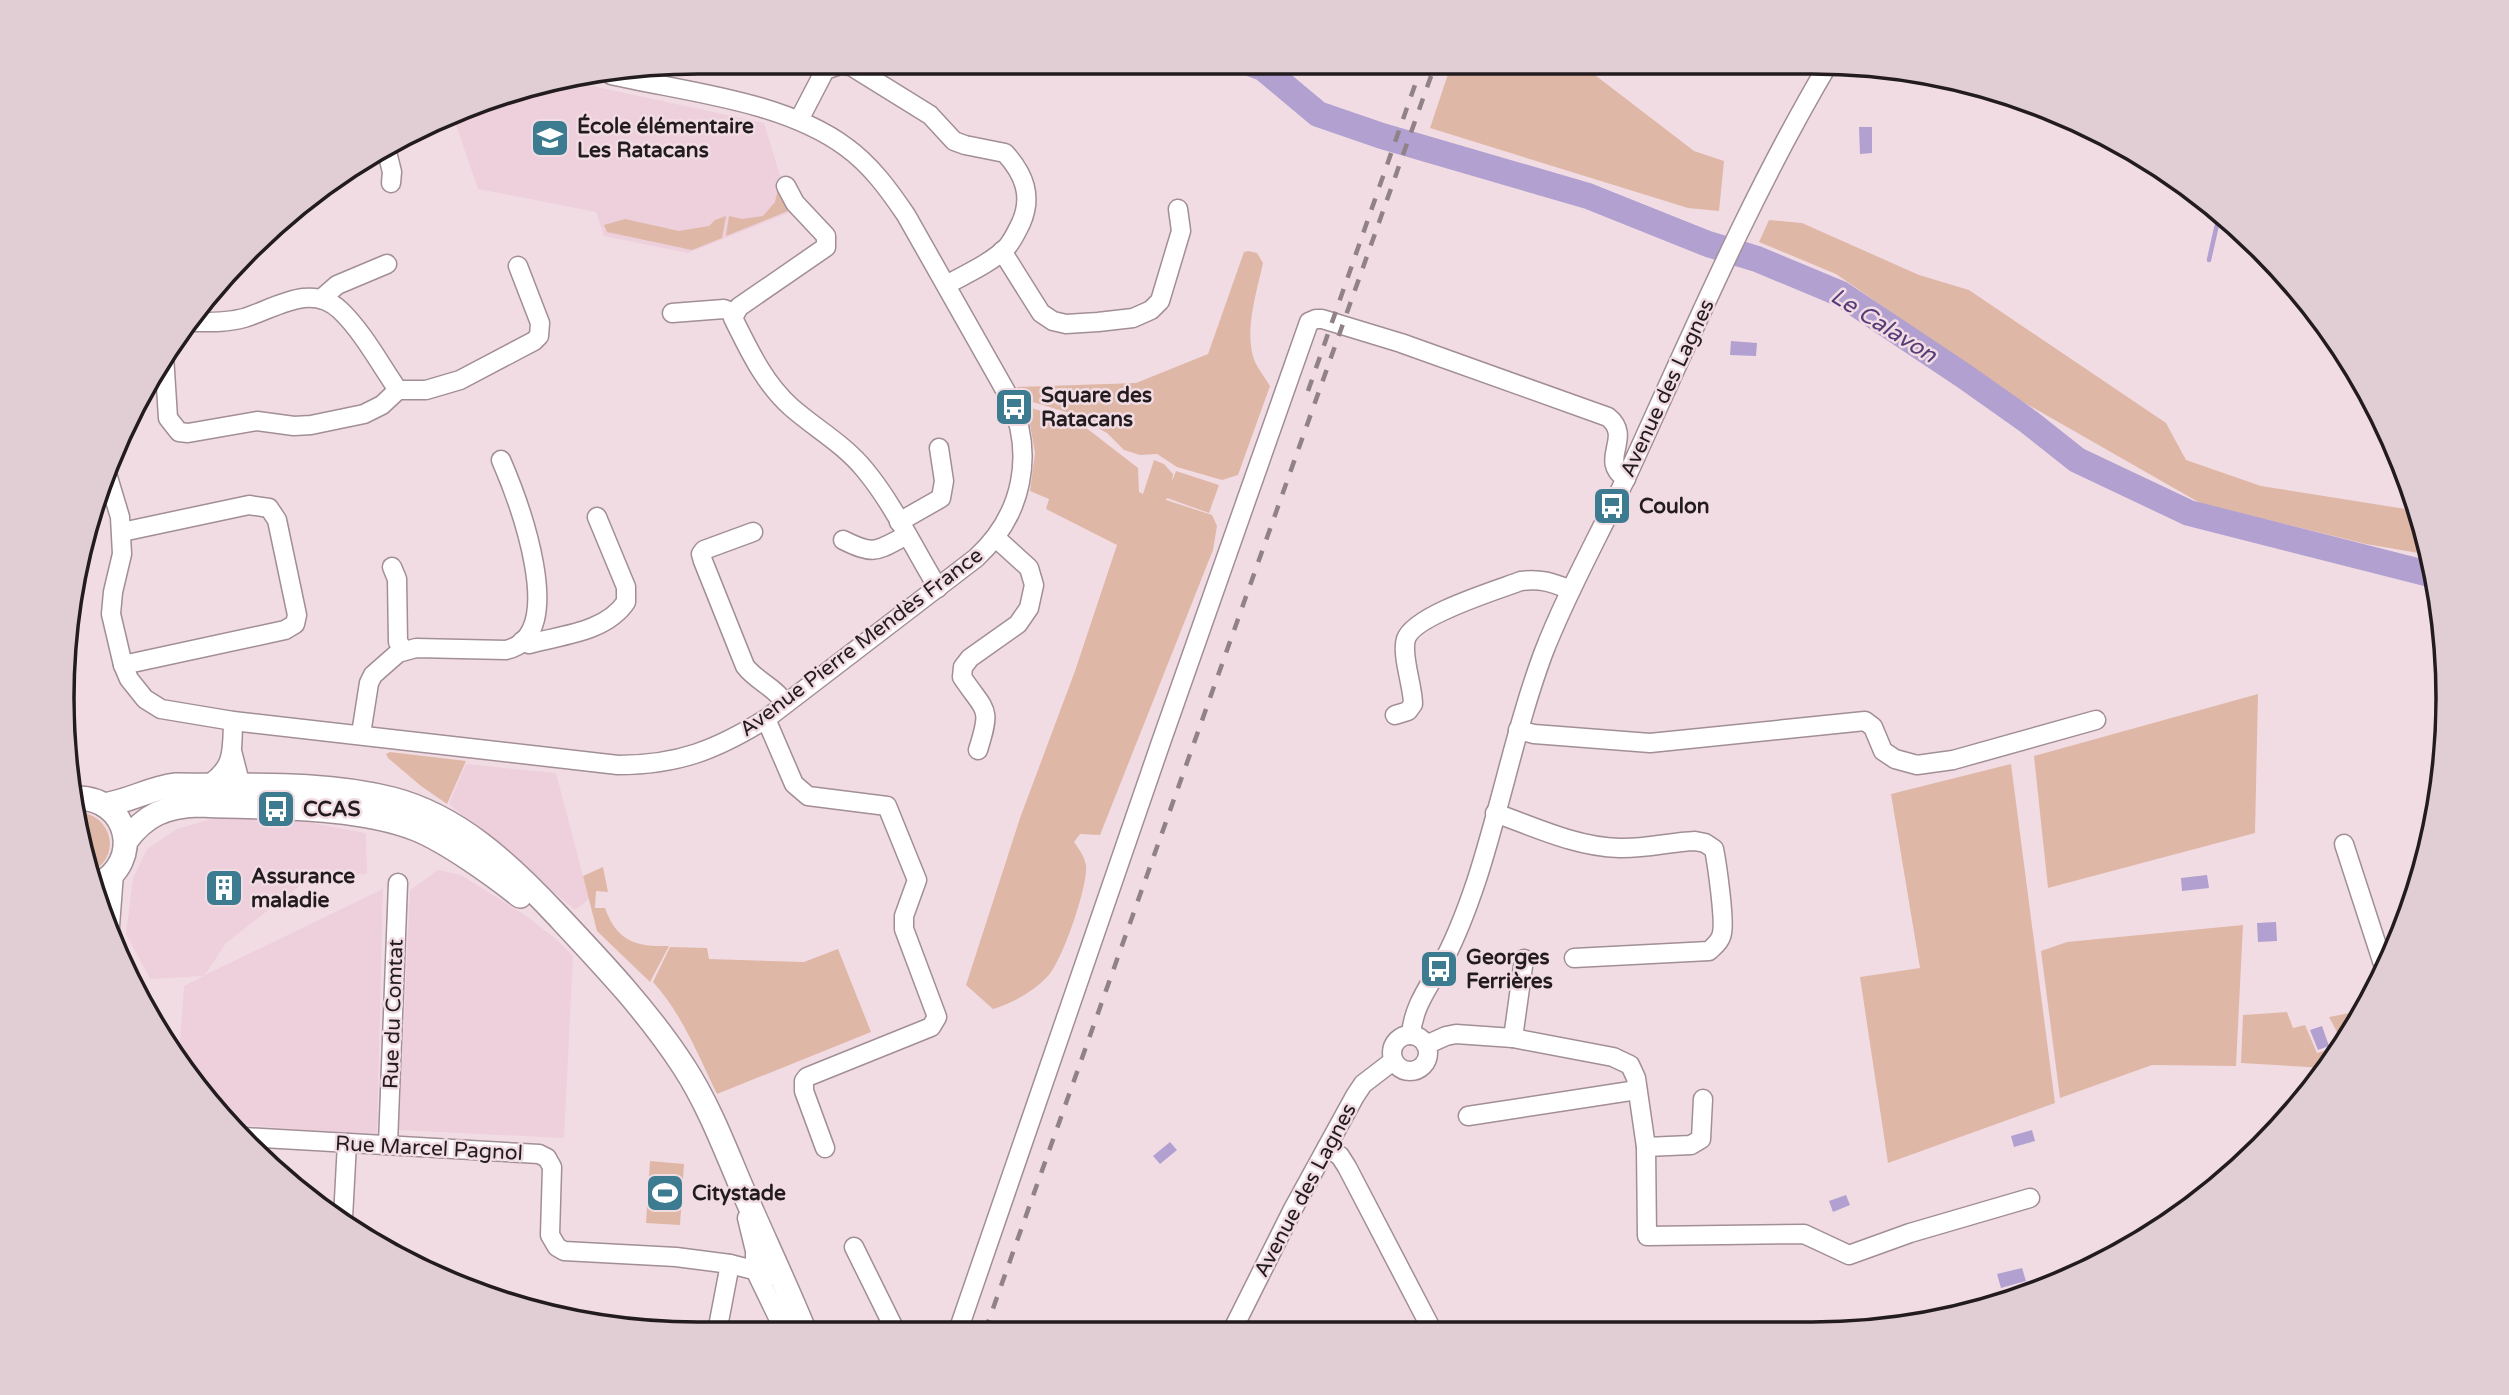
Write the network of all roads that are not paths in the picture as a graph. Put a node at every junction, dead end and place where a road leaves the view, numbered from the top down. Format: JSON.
{"nodes":[{"id":1,"x":823,"y":74,"type":"edge"},
{"id":2,"x":864,"y":74,"type":"edge"},
{"id":3,"x":1823,"y":74,"type":"edge"},
{"id":4,"x":653,"y":76,"type":"edge"},
{"id":5,"x":799,"y":120,"type":"junction"},
{"id":6,"x":388,"y":156,"type":"edge"},
{"id":7,"x":391,"y":183,"type":"dead end"},
{"id":8,"x":786,"y":186,"type":"dead end"},
{"id":9,"x":1178,"y":209,"type":"dead end"},
{"id":10,"x":1002,"y":251,"type":"junction"},
{"id":11,"x":387,"y":264,"type":"dead end"},
{"id":12,"x":518,"y":266,"type":"dead end"},
{"id":13,"x":946,"y":285,"type":"junction"},
{"id":14,"x":321,"y":299,"type":"junction"},
{"id":15,"x":672,"y":313,"type":"dead end"},
{"id":16,"x":734,"y":313,"type":"junction"},
{"id":17,"x":199,"y":322,"type":"edge"},
{"id":18,"x":165,"y":372,"type":"edge"},
{"id":19,"x":398,"y":390,"type":"junction"},
{"id":20,"x":939,"y":448,"type":"dead end"},
{"id":21,"x":501,"y":460,"type":"dead end"},
{"id":22,"x":1626,"y":479,"type":"junction"},
{"id":23,"x":111,"y":487,"type":"edge"},
{"id":24,"x":597,"y":517,"type":"dead end"},
{"id":25,"x":903,"y":529,"type":"junction"},
{"id":26,"x":122,"y":532,"type":"junction"},
{"id":27,"x":753,"y":532,"type":"dead end"},
{"id":28,"x":996,"y":538,"type":"junction"},
{"id":29,"x":844,"y":540,"type":"dead end"},
{"id":30,"x":392,"y":567,"type":"dead end"},
{"id":31,"x":938,"y":588,"type":"junction"},
{"id":32,"x":1571,"y":590,"type":"junction"},
{"id":33,"x":523,"y":641,"type":"junction"},
{"id":34,"x":404,"y":650,"type":"junction"},
{"id":35,"x":123,"y":664,"type":"junction"},
{"id":36,"x":785,"y":704,"type":"junction"},
{"id":37,"x":1395,"y":715,"type":"dead end"},
{"id":38,"x":766,"y":719,"type":"junction"},
{"id":39,"x":2096,"y":720,"type":"dead end"},
{"id":40,"x":233,"y":721,"type":"junction"},
{"id":41,"x":1518,"y":730,"type":"junction"},
{"id":42,"x":360,"y":734,"type":"junction"},
{"id":43,"x":978,"y":750,"type":"dead end"},
{"id":44,"x":232,"y":751,"type":"junction"},
{"id":45,"x":206,"y":786,"type":"junction"},
{"id":46,"x":241,"y":786,"type":"junction"},
{"id":47,"x":82,"y":798,"type":"edge"},
{"id":48,"x":104,"y":805,"type":"junction"},
{"id":49,"x":175,"y":806,"type":"junction"},
{"id":50,"x":1495,"y":813,"type":"junction"},
{"id":51,"x":126,"y":841,"type":"junction"},
{"id":52,"x":2344,"y":844,"type":"dead end"},
{"id":53,"x":106,"y":879,"type":"edge"},
{"id":54,"x":398,"y":883,"type":"dead end"},
{"id":55,"x":108,"y":900,"type":"edge"},
{"id":56,"x":2380,"y":954,"type":"edge"},
{"id":57,"x":1574,"y":958,"type":"dead end"},
{"id":58,"x":1524,"y":959,"type":"dead end"},
{"id":59,"x":615,"y":977,"type":"junction"},
{"id":60,"x":1513,"y":1038,"type":"junction"},
{"id":61,"x":1418,"y":1040,"type":"junction"},
{"id":62,"x":1394,"y":1061,"type":"junction"},
{"id":63,"x":1637,"y":1090,"type":"junction"},
{"id":64,"x":1703,"y":1099,"type":"dead end"},
{"id":65,"x":1468,"y":1116,"type":"dead end"},
{"id":66,"x":255,"y":1138,"type":"edge"},
{"id":67,"x":347,"y":1143,"type":"junction"},
{"id":68,"x":388,"y":1144,"type":"junction"},
{"id":69,"x":1327,"y":1147,"type":"junction"},
{"id":70,"x":1646,"y":1147,"type":"junction"},
{"id":71,"x":825,"y":1149,"type":"dead end"},
{"id":72,"x":740,"y":1184,"type":"junction"},
{"id":73,"x":2031,"y":1198,"type":"dead end"},
{"id":74,"x":343,"y":1211,"type":"edge"},
{"id":75,"x":854,"y":1247,"type":"dead end"},
{"id":76,"x":730,"y":1264,"type":"junction"},
{"id":77,"x":755,"y":1270,"type":"junction"},
{"id":78,"x":781,"y":1277,"type":"junction"},
{"id":79,"x":719,"y":1322,"type":"edge"},
{"id":80,"x":780,"y":1322,"type":"edge"},
{"id":81,"x":801,"y":1322,"type":"edge"},
{"id":82,"x":891,"y":1322,"type":"edge"},
{"id":83,"x":961,"y":1322,"type":"edge"},
{"id":84,"x":1237,"y":1322,"type":"edge"},
{"id":85,"x":1428,"y":1322,"type":"edge"}],
"edges":[{"from":1,"to":5,"type":"street"},
{"from":2,"to":10,"type":"street"},
{"from":3,"to":22,"type":"street","name":"Avenue des Lagnes"},
{"from":4,"to":5,"type":"street","name":"Avenue Pierre Mendès France"},
{"from":5,"to":13,"type":"street","name":"Avenue Pierre Mendès France"},
{"from":6,"to":7,"type":"street"},
{"from":8,"to":16,"type":"street"},
{"from":9,"to":10,"type":"street"},
{"from":10,"to":13,"type":"street"},
{"from":11,"to":14,"type":"street"},
{"from":12,"to":19,"type":"street"},
{"from":13,"to":28,"type":"street","name":"Avenue Pierre Mendès France"},
{"from":14,"to":17,"type":"street"},
{"from":14,"to":19,"type":"street"},
{"from":15,"to":16,"type":"street"},
{"from":16,"to":25,"type":"street"},
{"from":18,"to":19,"type":"street"},
{"from":20,"to":25,"type":"street"},
{"from":21,"to":33,"type":"street"},
{"from":22,"to":32,"type":"street","name":"Avenue des Lagnes"},
{"from":22,"to":83,"type":"street"},
{"from":23,"to":26,"type":"street","name":"Avenue Pierre Mendès France"},
{"from":24,"to":33,"type":"street"},
{"from":25,"to":29,"type":"street"},
{"from":25,"to":31,"type":"street"},
{"from":26,"to":35,"type":"street","name":"Avenue Pierre Mendès France"},
{"from":26,"to":35,"type":"street"},
{"from":27,"to":36,"type":"street"},
{"from":28,"to":31,"type":"street","name":"Avenue Pierre Mendès France"},
{"from":28,"to":43,"type":"street"},
{"from":30,"to":34,"type":"street"},
{"from":31,"to":36,"type":"street","name":"Avenue Pierre Mendès France"},
{"from":32,"to":37,"type":"street"},
{"from":32,"to":41,"type":"street","name":"Avenue des Lagnes"},
{"from":33,"to":34,"type":"street"},
{"from":34,"to":42,"type":"street"},
{"from":35,"to":40,"type":"street","name":"Avenue Pierre Mendès France"},
{"from":36,"to":38,"type":"street","name":"Avenue Pierre Mendès France"},
{"from":38,"to":42,"type":"street","name":"Avenue Pierre Mendès France"},
{"from":38,"to":71,"type":"street"},
{"from":39,"to":41,"type":"street"},
{"from":40,"to":42,"type":"street","name":"Avenue Pierre Mendès France"},
{"from":40,"to":44,"type":"street"},
{"from":41,"to":50,"type":"street","name":"Avenue des Lagnes"},
{"from":44,"to":45,"type":"street"},
{"from":44,"to":46,"type":"street"},
{"from":45,"to":46,"type":"main road"},
{"from":45,"to":48,"type":"main road"},
{"from":46,"to":49,"type":"street"},
{"from":46,"to":59,"type":"main road"},
{"from":47,"to":48,"type":"main road"},
{"from":48,"to":51,"type":"main road"},
{"from":49,"to":51,"type":"main road"},
{"from":49,"to":59,"type":"main road"},
{"from":50,"to":57,"type":"street"},
{"from":50,"to":61,"type":"street","name":"Avenue des Lagnes"},
{"from":51,"to":53,"type":"main road"},
{"from":52,"to":56,"type":"street"},
{"from":53,"to":55,"type":"street"},
{"from":54,"to":68,"type":"street","name":"Rue du Comtat"},
{"from":58,"to":60,"type":"street"},
{"from":59,"to":72,"type":"main road"},
{"from":60,"to":61,"type":"street"},
{"from":60,"to":63,"type":"street"},
{"from":61,"to":62,"type":"street"},
{"from":61,"to":62,"type":"street"},
{"from":62,"to":69,"type":"street","name":"Avenue des Lagnes"},
{"from":63,"to":65,"type":"street"},
{"from":63,"to":70,"type":"street"},
{"from":64,"to":70,"type":"street"},
{"from":66,"to":67,"type":"street","name":"Rue Marcel Pagnol"},
{"from":67,"to":68,"type":"street","name":"Rue Marcel Pagnol"},
{"from":67,"to":74,"type":"street"},
{"from":68,"to":76,"type":"street","name":"Rue Marcel Pagnol"},
{"from":69,"to":84,"type":"street","name":"Avenue des Lagnes"},
{"from":69,"to":85,"type":"street"},
{"from":70,"to":73,"type":"street"},
{"from":72,"to":77,"type":"street"},
{"from":72,"to":78,"type":"main road"},
{"from":75,"to":82,"type":"street"},
{"from":76,"to":77,"type":"street","name":"Rue Marcel Pagnol"},
{"from":76,"to":79,"type":"street"},
{"from":77,"to":78,"type":"street","name":"Rue Marcel Pagnol"},
{"from":77,"to":80,"type":"street"},
{"from":78,"to":81,"type":"main road"}]}
